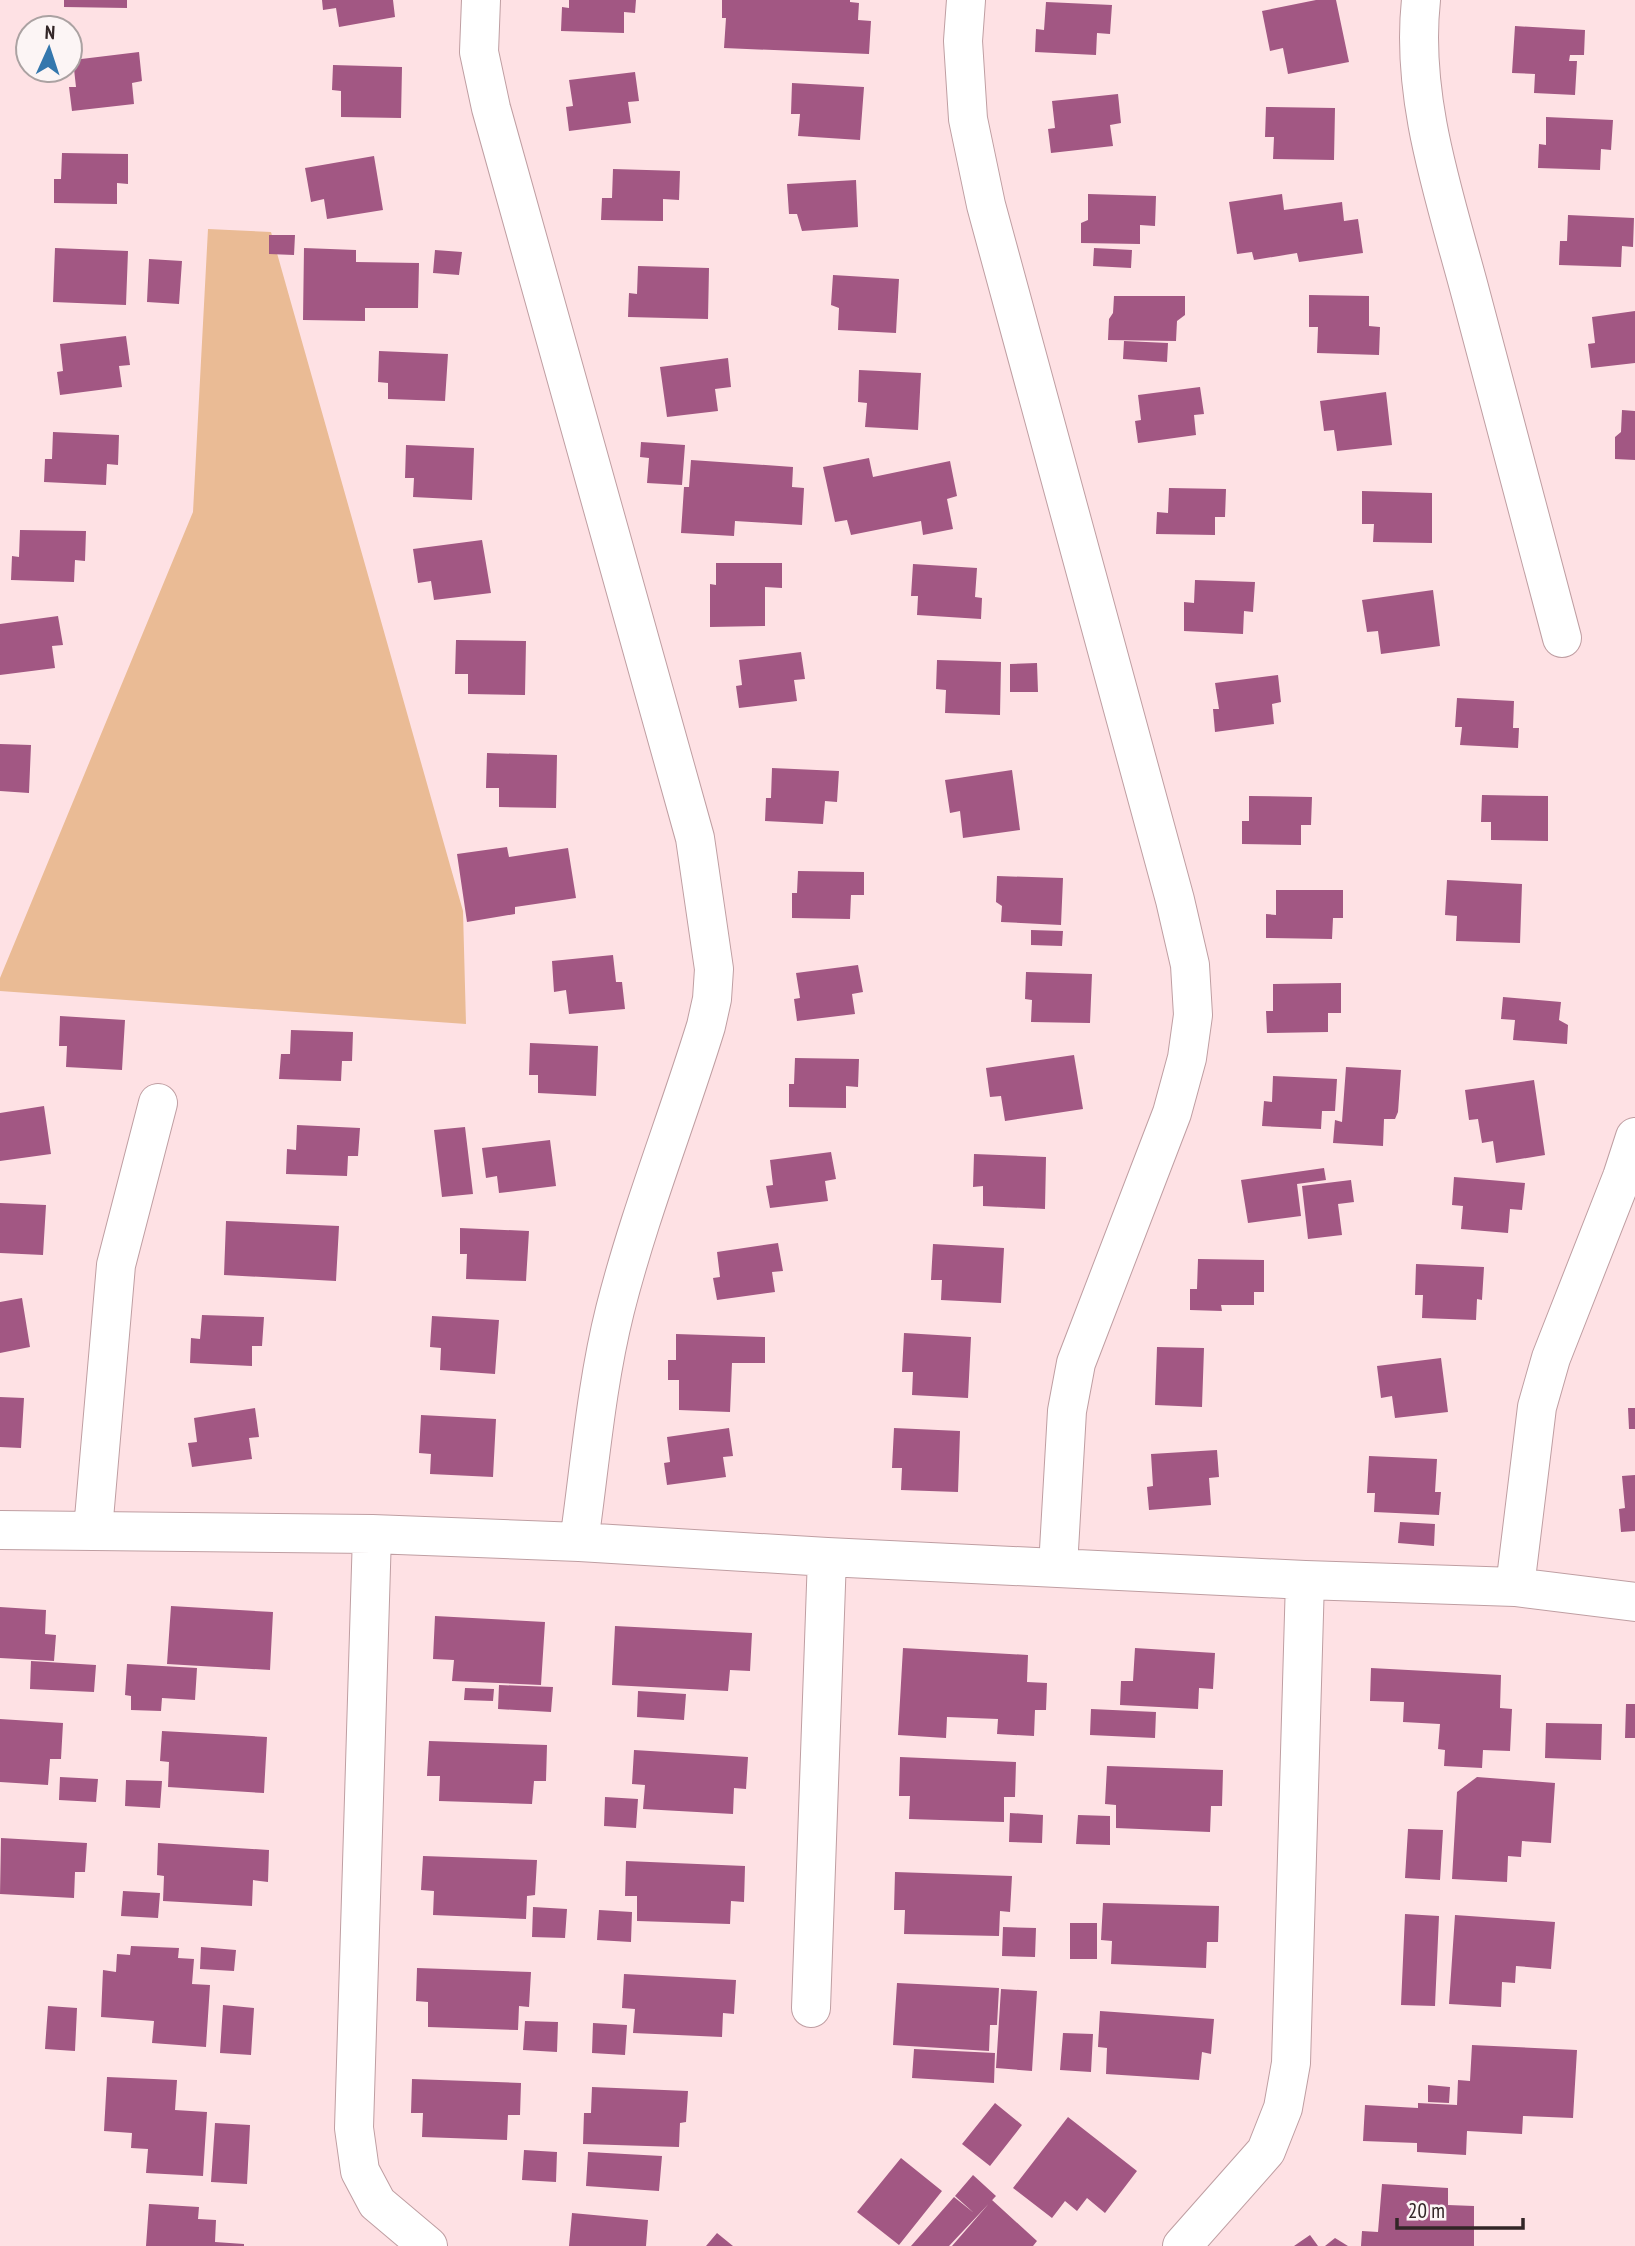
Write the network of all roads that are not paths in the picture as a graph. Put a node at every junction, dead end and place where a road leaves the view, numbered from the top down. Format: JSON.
{"nodes":[{"id":1,"x":481,"y":0,"type":"edge"},
{"id":2,"x":966,"y":0,"type":"edge"},
{"id":3,"x":1421,"y":0,"type":"edge"},
{"id":4,"x":1562,"y":638,"type":"dead end"},
{"id":5,"x":158,"y":1103,"type":"dead end"},
{"id":6,"x":1635,"y":1137,"type":"edge"},
{"id":7,"x":0,"y":1530,"type":"edge"},
{"id":8,"x":93,"y":1531,"type":"junction"},
{"id":9,"x":372,"y":1534,"type":"junction"},
{"id":10,"x":579,"y":1542,"type":"junction"},
{"id":11,"x":827,"y":1557,"type":"junction"},
{"id":12,"x":1058,"y":1567,"type":"junction"},
{"id":13,"x":1305,"y":1580,"type":"junction"},
{"id":14,"x":1515,"y":1587,"type":"junction"},
{"id":15,"x":1635,"y":1602,"type":"edge"},
{"id":16,"x":811,"y":2008,"type":"dead end"},
{"id":17,"x":428,"y":2246,"type":"edge"},
{"id":18,"x":1182,"y":2246,"type":"edge"}],
"edges":[{"from":1,"to":10,"type":"street"},
{"from":2,"to":12,"type":"street"},
{"from":3,"to":4,"type":"street"},
{"from":5,"to":8,"type":"street"},
{"from":6,"to":14,"type":"street"},
{"from":7,"to":8,"type":"street"},
{"from":8,"to":9,"type":"street"},
{"from":9,"to":10,"type":"street"},
{"from":9,"to":17,"type":"street"},
{"from":10,"to":11,"type":"street"},
{"from":11,"to":12,"type":"street"},
{"from":11,"to":16,"type":"street"},
{"from":12,"to":13,"type":"street"},
{"from":13,"to":14,"type":"street"},
{"from":13,"to":18,"type":"street"},
{"from":14,"to":15,"type":"street"}]}
